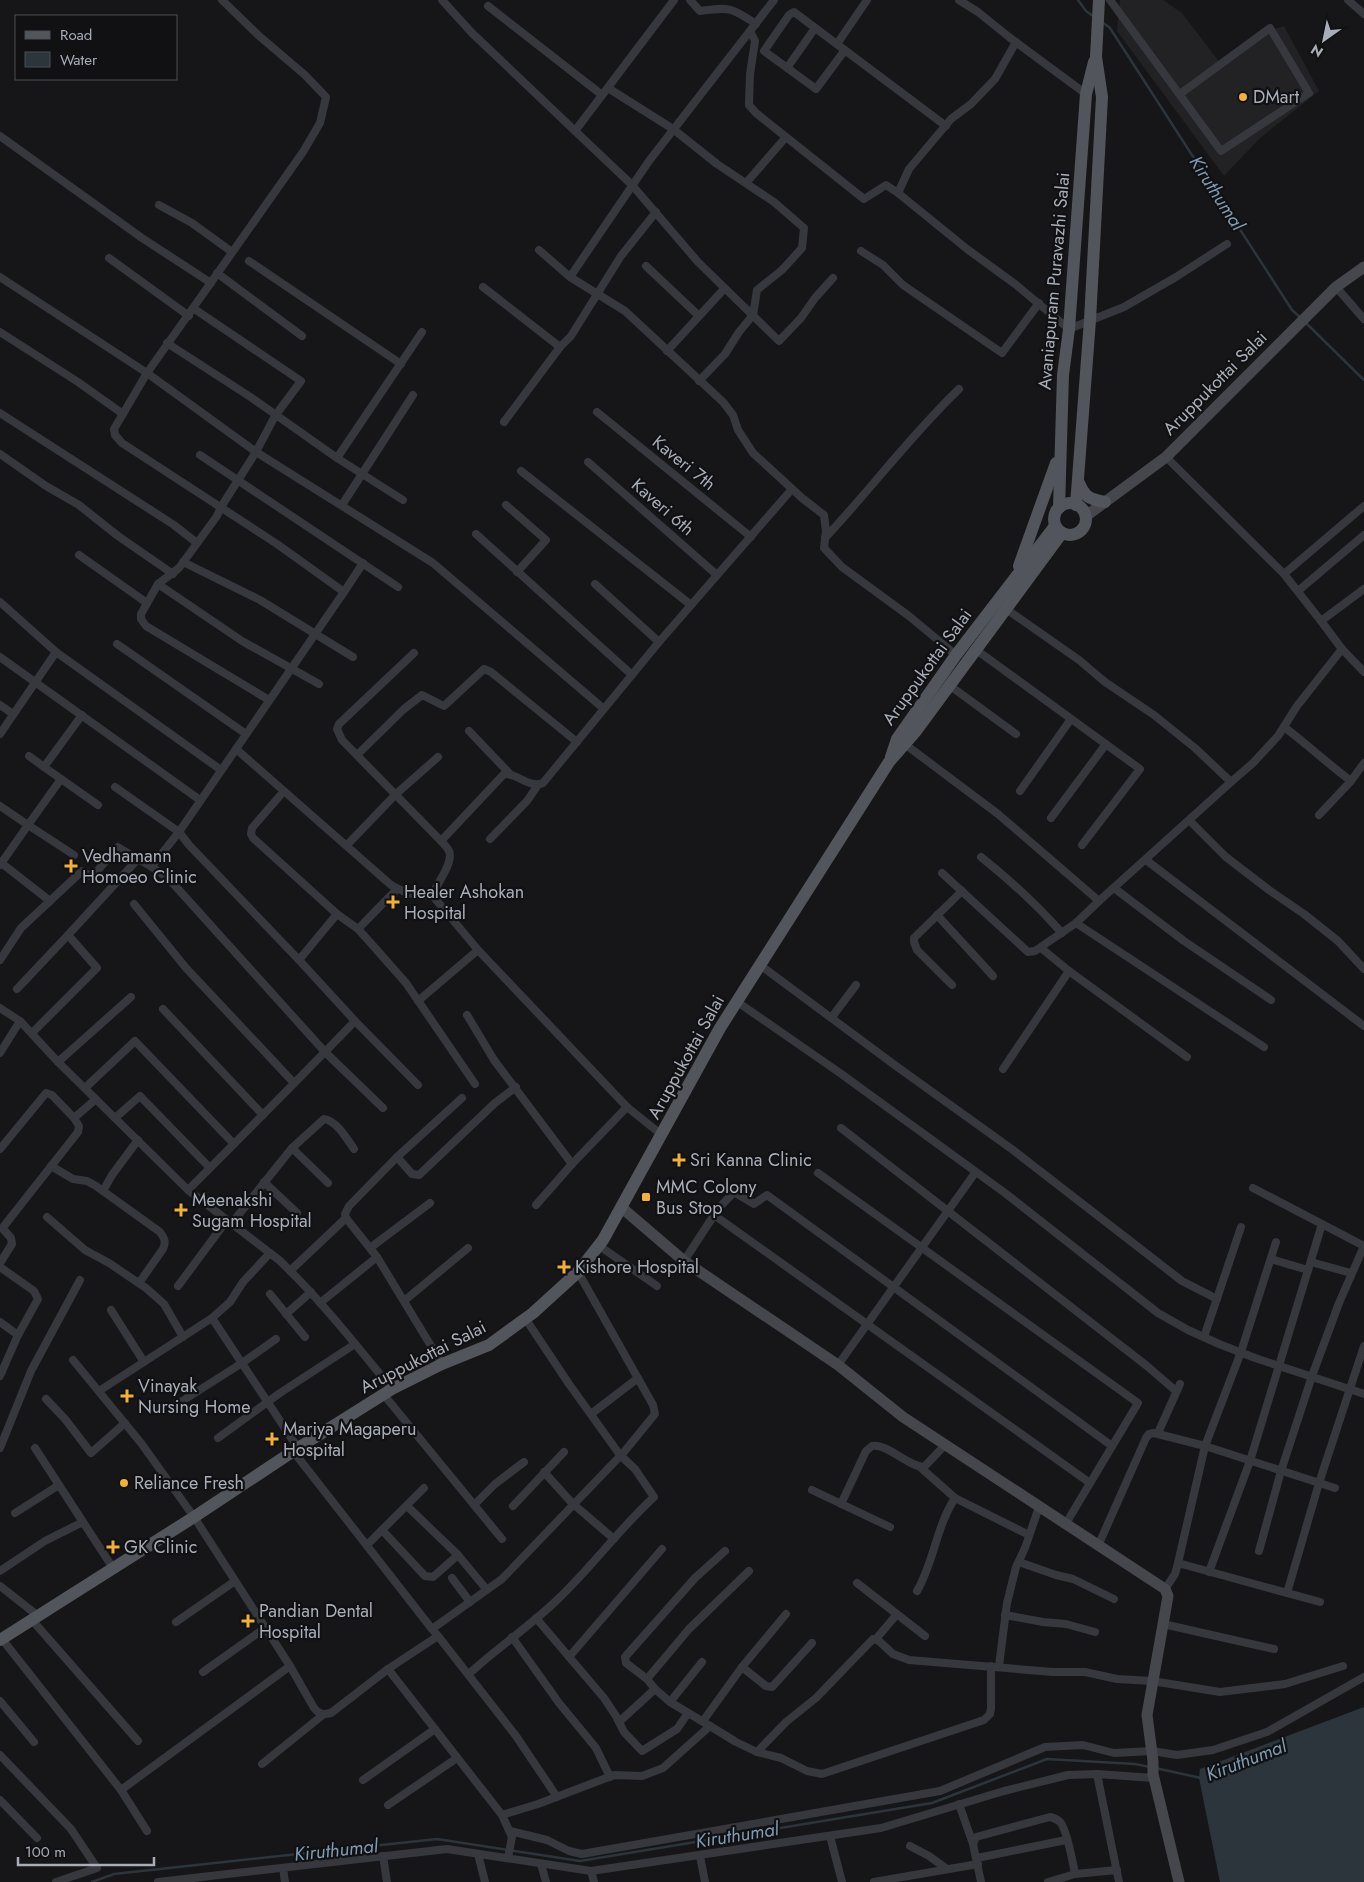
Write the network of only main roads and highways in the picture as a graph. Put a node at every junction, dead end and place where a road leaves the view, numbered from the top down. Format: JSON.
{"nodes":[{"id":1,"x":1102,"y":2,"type":"edge"},
{"id":2,"x":1096,"y":57,"type":"junction"},
{"id":3,"x":1061,"y":451,"type":"junction"},
{"id":4,"x":1078,"y":480,"type":"junction"},
{"id":5,"x":1105,"y":502,"type":"road end"},
{"id":6,"x":1076,"y":505,"type":"junction"},
{"id":7,"x":1059,"y":508,"type":"junction"},
{"id":8,"x":1059,"y":529,"type":"junction"},
{"id":9,"x":1015,"y":578,"type":"junction"},
{"id":10,"x":890,"y":762,"type":"junction"},
{"id":11,"x":1,"y":1639,"type":"edge"}],
"edges":[{"from":1,"to":2,"type":"main road","name":"Avaniapuram Puravazhi Salai"},
{"from":2,"to":3,"type":"main road","name":"Avaniapuram Puravazhi Salai"},
{"from":2,"to":4,"type":"main road","name":"Avaniapuram Puravazhi Salai"},
{"from":3,"to":7,"type":"main road","name":"Avaniapuram Puravazhi Salai"},
{"from":3,"to":9,"type":"main road"},
{"from":4,"to":5,"type":"main road"},
{"from":4,"to":6,"type":"main road","name":"Avaniapuram Puravazhi Salai"},
{"from":6,"to":7,"type":"main road"},
{"from":6,"to":8,"type":"main road"},
{"from":7,"to":8,"type":"main road"},
{"from":8,"to":9,"type":"main road","name":"Aruppukottai Salai"},
{"from":8,"to":10,"type":"main road","name":"Aruppukottai Salai"},
{"from":9,"to":10,"type":"main road","name":"Aruppukottai Salai"},
{"from":10,"to":11,"type":"main road","name":"Aruppukottai Salai"}]}
